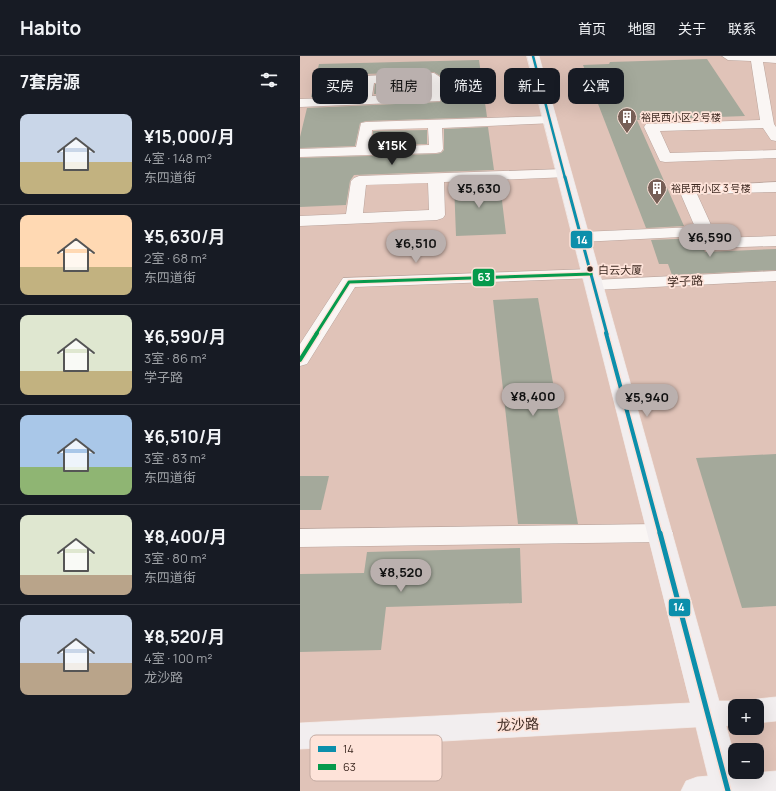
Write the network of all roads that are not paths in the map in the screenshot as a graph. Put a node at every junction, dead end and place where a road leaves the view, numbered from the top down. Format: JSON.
{"nodes":[{"id":1,"x":533,"y":56,"type":"edge"},
{"id":2,"x":728,"y":56,"type":"edge"},
{"id":3,"x":756,"y":58,"type":"junction"},
{"id":4,"x":776,"y":59,"type":"edge"},
{"id":5,"x":365,"y":101,"type":"joint"},
{"id":6,"x":300,"y":103,"type":"edge"},
{"id":7,"x":312,"y":103,"type":"edge"},
{"id":8,"x":550,"y":120,"type":"junction"},
{"id":9,"x":436,"y":124,"type":"junction"},
{"id":10,"x":767,"y":124,"type":"junction"},
{"id":11,"x":776,"y":137,"type":"edge"},
{"id":12,"x":364,"y":151,"type":"junction"},
{"id":13,"x":300,"y":153,"type":"edge"},
{"id":14,"x":776,"y":154,"type":"edge"},
{"id":15,"x":564,"y":174,"type":"junction"},
{"id":16,"x":436,"y":178,"type":"junction"},
{"id":17,"x":776,"y":187,"type":"edge"},
{"id":18,"x":354,"y":218,"type":"junction"},
{"id":19,"x":300,"y":221,"type":"edge"},
{"id":20,"x":706,"y":231,"type":"junction"},
{"id":21,"x":581,"y":237,"type":"junction"},
{"id":22,"x":776,"y":241,"type":"edge"},
{"id":23,"x":776,"y":276,"type":"edge"},
{"id":24,"x":593,"y":280,"type":"junction"},
{"id":25,"x":300,"y":360,"type":"edge"},
{"id":26,"x":660,"y":533,"type":"junction"},
{"id":27,"x":300,"y":538,"type":"edge"},
{"id":28,"x":776,"y":710,"type":"edge"},
{"id":29,"x":764,"y":711,"type":"edge"},
{"id":30,"x":722,"y":714,"type":"edge"},
{"id":31,"x":310,"y":735,"type":"edge"},
{"id":32,"x":319,"y":735,"type":"edge"},
{"id":33,"x":300,"y":736,"type":"edge"},
{"id":34,"x":776,"y":785,"type":"edge"},
{"id":35,"x":728,"y":790,"type":"edge"},
{"id":36,"x":697,"y":791,"type":"edge"}],
"edges":[{"from":1,"to":8,"type":"main road"},
{"from":2,"to":3,"type":"street"},
{"from":3,"to":4,"type":"street"},
{"from":3,"to":10,"type":"street"},
{"from":5,"to":5,"type":"street"},
{"from":6,"to":7,"type":"street"},
{"from":8,"to":9,"type":"street"},
{"from":8,"to":15,"type":"main road"},
{"from":9,"to":12,"type":"street"},
{"from":9,"to":12,"type":"street"},
{"from":10,"to":11,"type":"street"},
{"from":10,"to":14,"type":"street"},
{"from":12,"to":13,"type":"street"},
{"from":15,"to":16,"type":"street"},
{"from":15,"to":21,"type":"main road"},
{"from":16,"to":18,"type":"street"},
{"from":16,"to":18,"type":"street"},
{"from":17,"to":20,"type":"street"},
{"from":18,"to":19,"type":"street"},
{"from":20,"to":21,"type":"street"},
{"from":20,"to":22,"type":"street"},
{"from":21,"to":24,"type":"main road"},
{"from":23,"to":24,"type":"street","name":"学子路"},
{"from":24,"to":25,"type":"street","name":"学子路"},
{"from":24,"to":26,"type":"main road"},
{"from":26,"to":27,"type":"street"},
{"from":26,"to":30,"type":"main road"},
{"from":28,"to":29,"type":"main road"},
{"from":30,"to":32,"type":"main road","name":"龙沙路"},
{"from":30,"to":35,"type":"main road"},
{"from":31,"to":33,"type":"main road","name":"龙沙路"},
{"from":34,"to":35,"type":"main road"},
{"from":35,"to":36,"type":"main road"}]}
